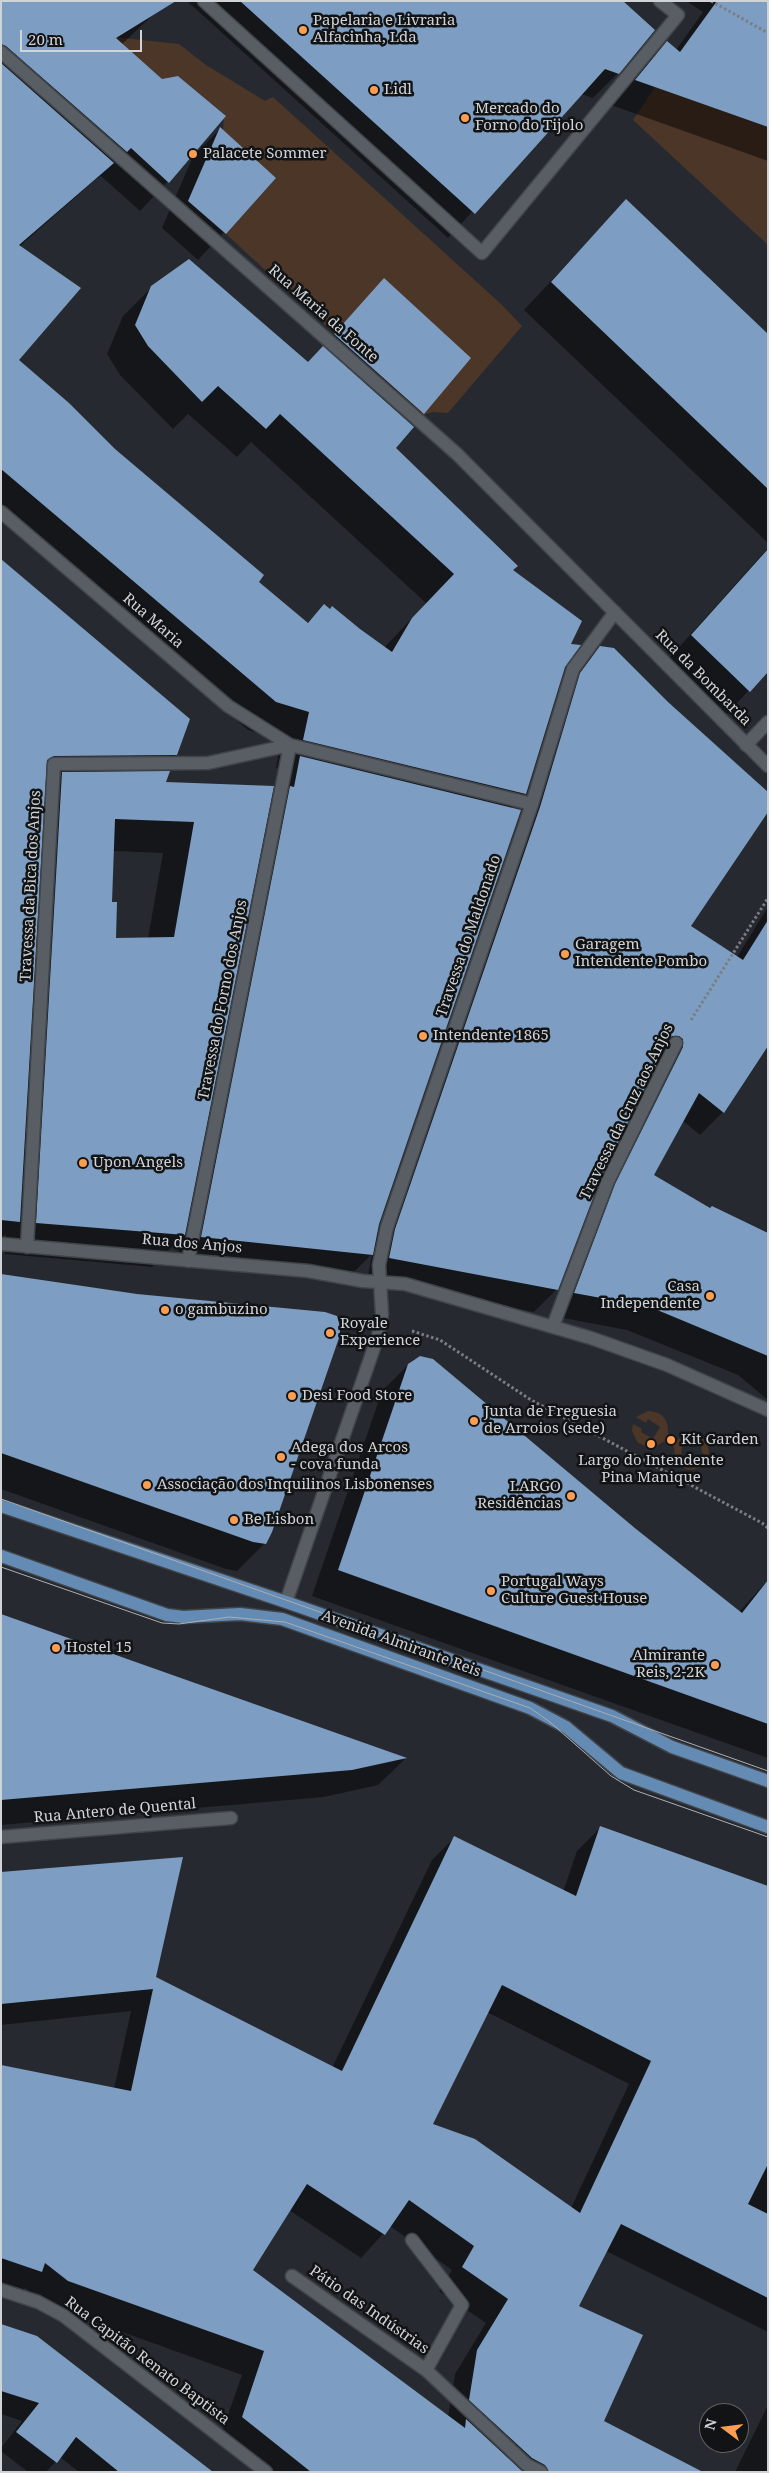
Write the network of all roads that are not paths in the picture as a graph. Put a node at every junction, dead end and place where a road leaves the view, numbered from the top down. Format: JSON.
{"nodes":[{"id":1,"x":204,"y":1,"type":"edge"},
{"id":2,"x":660,"y":1,"type":"edge"},
{"id":3,"x":1,"y":52,"type":"edge"},
{"id":4,"x":1,"y":512,"type":"edge"},
{"id":5,"x":615,"y":612,"type":"junction"},
{"id":6,"x":768,"y":722,"type":"edge"},
{"id":7,"x":290,"y":745,"type":"junction"},
{"id":8,"x":746,"y":745,"type":"junction"},
{"id":9,"x":768,"y":766,"type":"edge"},
{"id":10,"x":532,"y":804,"type":"junction"},
{"id":11,"x":676,"y":1043,"type":"road end"},
{"id":12,"x":1,"y":1244,"type":"edge"},
{"id":13,"x":27,"y":1246,"type":"junction"},
{"id":14,"x":188,"y":1261,"type":"junction"},
{"id":15,"x":379,"y":1280,"type":"junction"},
{"id":16,"x":552,"y":1326,"type":"junction"},
{"id":17,"x":768,"y":1410,"type":"edge"},
{"id":18,"x":1,"y":1506,"type":"edge"},
{"id":19,"x":1,"y":1556,"type":"edge"},
{"id":20,"x":286,"y":1602,"type":"junction"},
{"id":21,"x":768,"y":1781,"type":"edge"},
{"id":22,"x":231,"y":1818,"type":"dead end"},
{"id":23,"x":768,"y":1827,"type":"edge"},
{"id":24,"x":1,"y":1837,"type":"edge"},
{"id":25,"x":412,"y":2240,"type":"dead end"},
{"id":26,"x":292,"y":2276,"type":"dead end"},
{"id":27,"x":1,"y":2290,"type":"edge"},
{"id":28,"x":426,"y":2370,"type":"junction"},
{"id":29,"x":266,"y":2472,"type":"edge"},
{"id":30,"x":541,"y":2472,"type":"edge"}],
"edges":[{"from":1,"to":2,"type":"street"},
{"from":3,"to":5,"type":"street","name":"Rua Maria da Fonte"},
{"from":4,"to":7,"type":"street","name":"Rua Maria"},
{"from":5,"to":8,"type":"street","name":"Rua da Bombarda"},
{"from":5,"to":10,"type":"street","name":"Travessa do Maldonado"},
{"from":6,"to":8,"type":"street"},
{"from":7,"to":10,"type":"street"},
{"from":7,"to":13,"type":"street","name":"Travessa da Bica dos Anjos"},
{"from":7,"to":14,"type":"street","name":"Travessa do Forno dos Anjos"},
{"from":8,"to":9,"type":"street","name":"Rua da Bombarda"},
{"from":10,"to":15,"type":"street","name":"Travessa do Maldonado"},
{"from":11,"to":16,"type":"street","name":"Travessa da Cruz aos Anjos"},
{"from":12,"to":13,"type":"street","name":"Rua dos Anjos"},
{"from":13,"to":14,"type":"street","name":"Rua dos Anjos"},
{"from":14,"to":15,"type":"street","name":"Rua dos Anjos"},
{"from":15,"to":16,"type":"street"},
{"from":15,"to":20,"type":"street","name":"Travessa do Maldonado"},
{"from":16,"to":17,"type":"street"},
{"from":18,"to":20,"type":"main road","name":"Avenida Almirante Reis"},
{"from":19,"to":23,"type":"main road","name":"Avenida Almirante Reis"},
{"from":20,"to":21,"type":"main road","name":"Avenida Almirante Reis"},
{"from":22,"to":24,"type":"street","name":"Rua Antero de Quental"},
{"from":25,"to":28,"type":"street","name":"Pátio das Indústrias"},
{"from":26,"to":28,"type":"street","name":"Pátio das Indústrias"},
{"from":27,"to":29,"type":"street","name":"Rua Capitão Renato Baptista"},
{"from":28,"to":30,"type":"street","name":"Pátio das Indústrias"}]}
